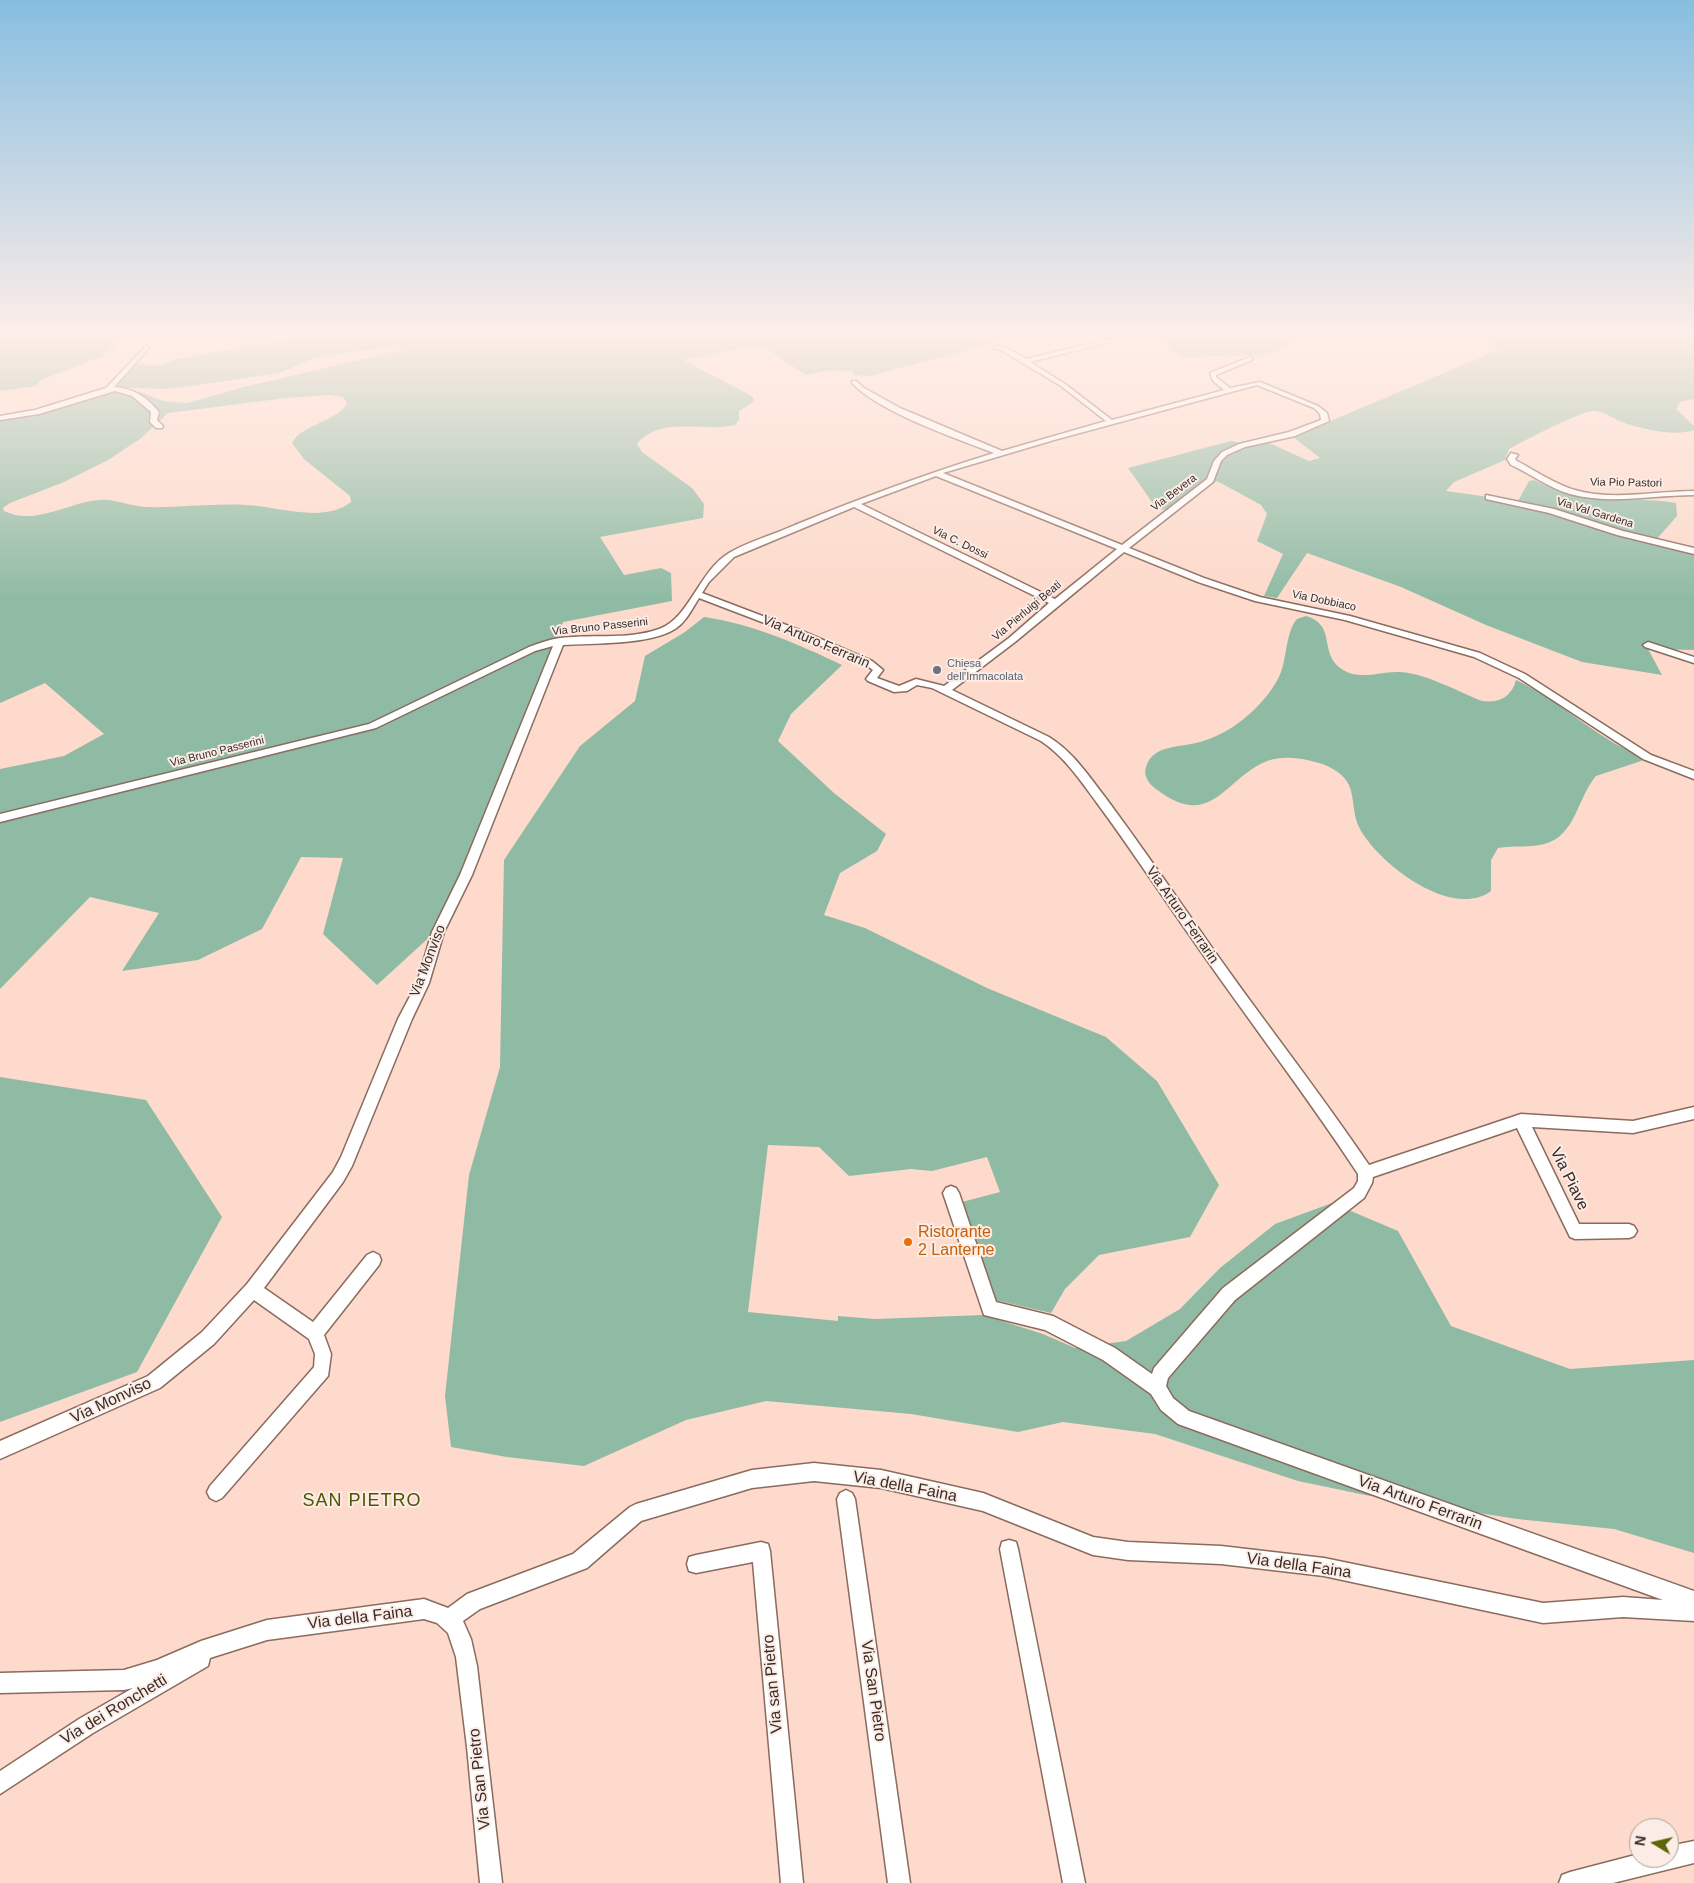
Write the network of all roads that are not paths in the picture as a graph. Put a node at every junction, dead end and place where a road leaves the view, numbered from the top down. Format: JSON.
{"nodes":[{"id":1,"x":156,"y":423,"type":"edge"},
{"id":2,"x":931,"y":423,"type":"edge"},
{"id":3,"x":1108,"y":423,"type":"edge"},
{"id":4,"x":1320,"y":423,"type":"edge"},
{"id":5,"x":159,"y":426,"type":"dead end"},
{"id":6,"x":1001,"y":453,"type":"junction"},
{"id":7,"x":1514,"y":455,"type":"dead end"},
{"id":8,"x":936,"y":474,"type":"junction"},
{"id":9,"x":1694,"y":493,"type":"edge"},
{"id":10,"x":1489,"y":496,"type":"dead end"},
{"id":11,"x":854,"y":504,"type":"junction"},
{"id":12,"x":1124,"y":548,"type":"junction"},
{"id":13,"x":1694,"y":551,"type":"edge"},
{"id":14,"x":696,"y":594,"type":"junction"},
{"id":15,"x":1056,"y":603,"type":"junction"},
{"id":16,"x":559,"y":642,"type":"junction"},
{"id":17,"x":1648,"y":645,"type":"dead end"},
{"id":18,"x":1694,"y":660,"type":"edge"},
{"id":19,"x":944,"y":691,"type":"junction"},
{"id":20,"x":1694,"y":775,"type":"edge"},
{"id":21,"x":0,"y":818,"type":"edge"},
{"id":22,"x":1694,"y":1113,"type":"edge"},
{"id":23,"x":1521,"y":1120,"type":"junction"},
{"id":24,"x":1366,"y":1173,"type":"junction"},
{"id":25,"x":951,"y":1193,"type":"dead end"},
{"id":26,"x":1629,"y":1231,"type":"dead end"},
{"id":27,"x":373,"y":1260,"type":"dead end"},
{"id":28,"x":253,"y":1290,"type":"junction"},
{"id":29,"x":315,"y":1333,"type":"junction"},
{"id":30,"x":1157,"y":1388,"type":"junction"},
{"id":31,"x":0,"y":1450,"type":"edge"},
{"id":32,"x":216,"y":1492,"type":"dead end"},
{"id":33,"x":846,"y":1499,"type":"dead end"},
{"id":34,"x":1008,"y":1548,"type":"dead end"},
{"id":35,"x":696,"y":1564,"type":"dead end"},
{"id":36,"x":1694,"y":1602,"type":"edge"},
{"id":37,"x":1694,"y":1611,"type":"edge"},
{"id":38,"x":450,"y":1619,"type":"junction"},
{"id":39,"x":231,"y":1642,"type":"junction"},
{"id":40,"x":0,"y":1683,"type":"edge"},
{"id":41,"x":0,"y":1783,"type":"edge"},
{"id":42,"x":1694,"y":1852,"type":"edge"},
{"id":43,"x":1679,"y":1855,"type":"edge"},
{"id":44,"x":1629,"y":1868,"type":"edge"},
{"id":45,"x":491,"y":1883,"type":"edge"},
{"id":46,"x":792,"y":1883,"type":"edge"},
{"id":47,"x":899,"y":1883,"type":"edge"},
{"id":48,"x":1074,"y":1883,"type":"edge"},
{"id":49,"x":1570,"y":1883,"type":"edge"}],
"edges":[{"from":1,"to":5,"type":"street"},
{"from":2,"to":6,"type":"street"},
{"from":3,"to":6,"type":"street","name":"Via Bruno Passerini"},
{"from":4,"to":12,"type":"street","name":"Via Bevera"},
{"from":6,"to":8,"type":"street","name":"Via Bruno Passerini"},
{"from":7,"to":9,"type":"street","name":"Via Pio Pastori"},
{"from":8,"to":11,"type":"street","name":"Via Bruno Passerini"},
{"from":8,"to":12,"type":"street","name":"Via Dobbiaco"},
{"from":10,"to":13,"type":"street","name":"Via Val Gardena"},
{"from":11,"to":14,"type":"street","name":"Via Bruno Passerini"},
{"from":11,"to":15,"type":"street","name":"Via C. Dossi"},
{"from":12,"to":15,"type":"street","name":"Via Pierluigi Beati"},
{"from":12,"to":20,"type":"street","name":"Via Dobbiaco"},
{"from":14,"to":16,"type":"street","name":"Via Bruno Passerini"},
{"from":14,"to":19,"type":"street","name":"Via Arturo Ferrarin"},
{"from":15,"to":19,"type":"street","name":"Via Pierluigi Beati"},
{"from":16,"to":21,"type":"street","name":"Via Bruno Passerini"},
{"from":16,"to":28,"type":"street","name":"Via Monviso"},
{"from":17,"to":18,"type":"street"},
{"from":19,"to":24,"type":"street","name":"Via Arturo Ferrarin"},
{"from":22,"to":23,"type":"street"},
{"from":23,"to":24,"type":"street"},
{"from":23,"to":26,"type":"street","name":"Via Piave"},
{"from":24,"to":30,"type":"street"},
{"from":25,"to":30,"type":"street","name":"Via Arturo Ferrarin"},
{"from":27,"to":29,"type":"street"},
{"from":28,"to":29,"type":"street"},
{"from":28,"to":31,"type":"street","name":"Via Monviso"},
{"from":29,"to":32,"type":"street"},
{"from":30,"to":36,"type":"street","name":"Via Arturo Ferrarin"},
{"from":33,"to":47,"type":"street","name":"Via San Pietro"},
{"from":34,"to":48,"type":"street"},
{"from":35,"to":46,"type":"street","name":"Via san Pietro"},
{"from":37,"to":38,"type":"street","name":"Via della Faina"},
{"from":38,"to":39,"type":"street","name":"Via della Faina"},
{"from":38,"to":45,"type":"street","name":"Via San Pietro"},
{"from":39,"to":40,"type":"street","name":"Via della Faina"},
{"from":39,"to":41,"type":"street","name":"Via dei Ronchetti"},
{"from":42,"to":43,"type":"street"},
{"from":44,"to":49,"type":"street"}]}
